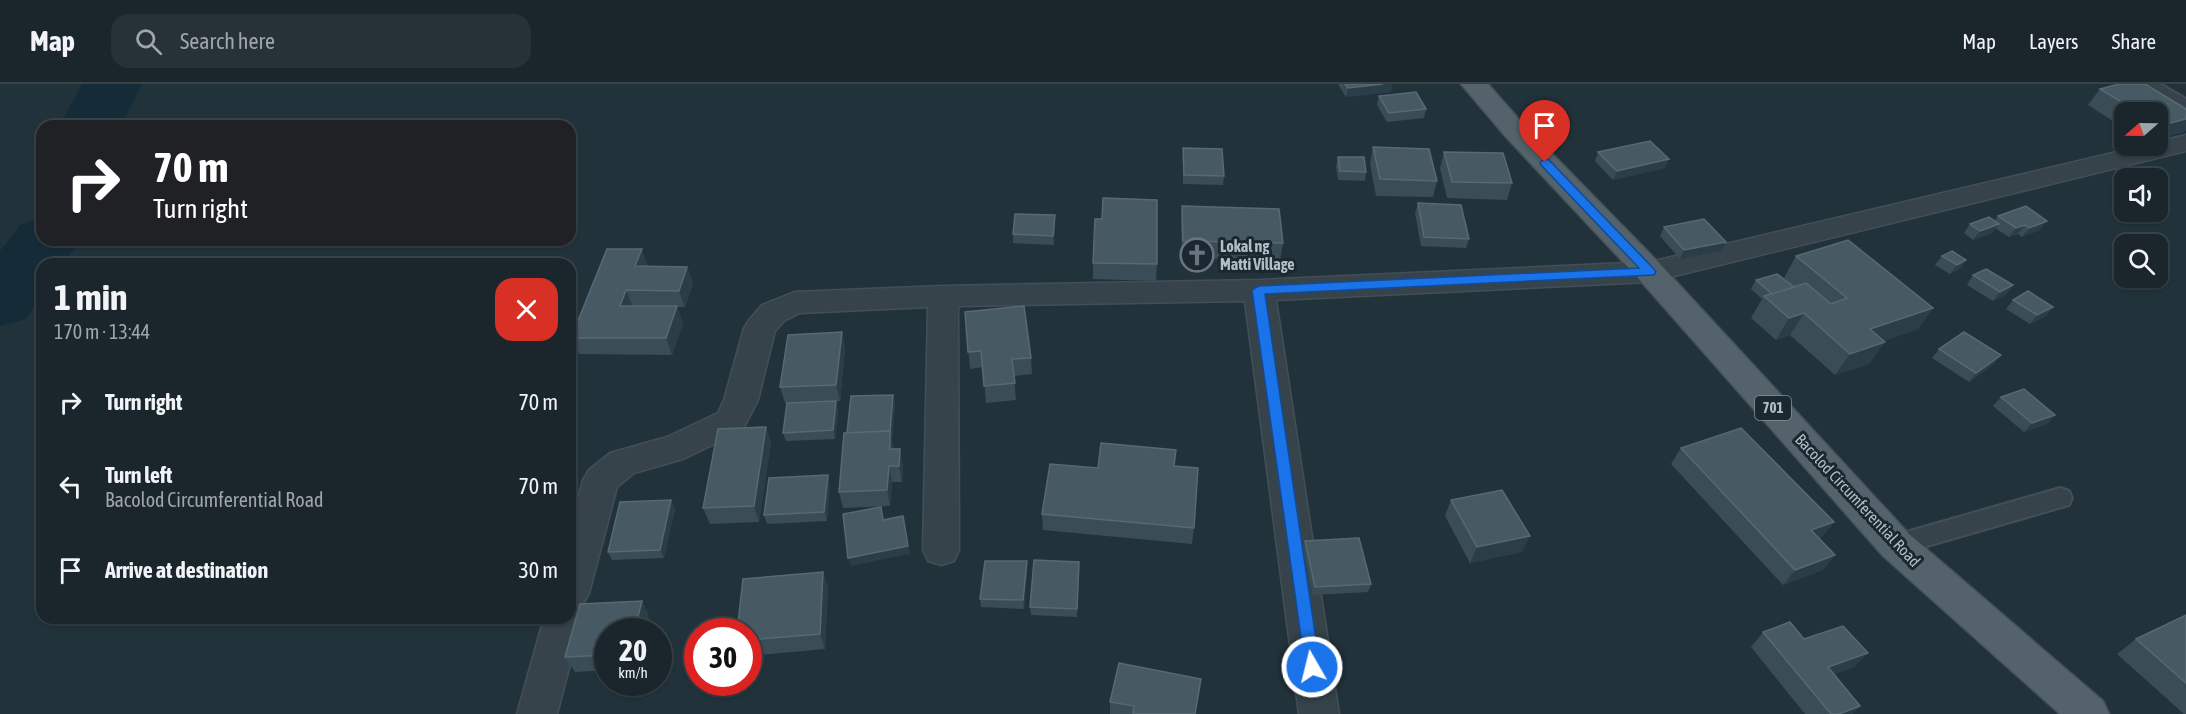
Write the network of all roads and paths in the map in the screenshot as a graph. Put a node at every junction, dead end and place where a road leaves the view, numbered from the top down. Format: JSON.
{"nodes":[{"id":1,"x":1474,"y":84,"type":"edge"},
{"id":2,"x":2148,"y":84,"type":"edge"},
{"id":3,"x":2186,"y":106,"type":"edge"},
{"id":4,"x":2182,"y":147,"type":"edge"},
{"id":5,"x":1650,"y":272,"type":"junction"},
{"id":6,"x":1259,"y":290,"type":"junction"},
{"id":7,"x":943,"y":296,"type":"junction"},
{"id":8,"x":2061,"y":498,"type":"dead end"},
{"id":9,"x":1896,"y":545,"type":"junction"},
{"id":10,"x":941,"y":550,"type":"dead end"},
{"id":11,"x":576,"y":571,"type":"edge"},
{"id":12,"x":561,"y":624,"type":"edge"},
{"id":13,"x":537,"y":714,"type":"edge"},
{"id":14,"x":1319,"y":714,"type":"edge"},
{"id":15,"x":2089,"y":714,"type":"edge"}],
"edges":[{"from":1,"to":5,"type":"main road","name":"Bacolod Circumferential Road","number":"701"},
{"from":2,"to":3,"type":"lane"},
{"from":4,"to":5,"type":"street"},
{"from":5,"to":6,"type":"street"},
{"from":5,"to":9,"type":"main road","name":"Bacolod Circumferential Road","number":"701"},
{"from":6,"to":7,"type":"street"},
{"from":6,"to":14,"type":"street"},
{"from":7,"to":10,"type":"street"},
{"from":7,"to":11,"type":"street"},
{"from":8,"to":9,"type":"lane"},
{"from":9,"to":15,"type":"main road","name":"Bacolod Circumferential Road","number":"701"},
{"from":12,"to":13,"type":"street"}]}
